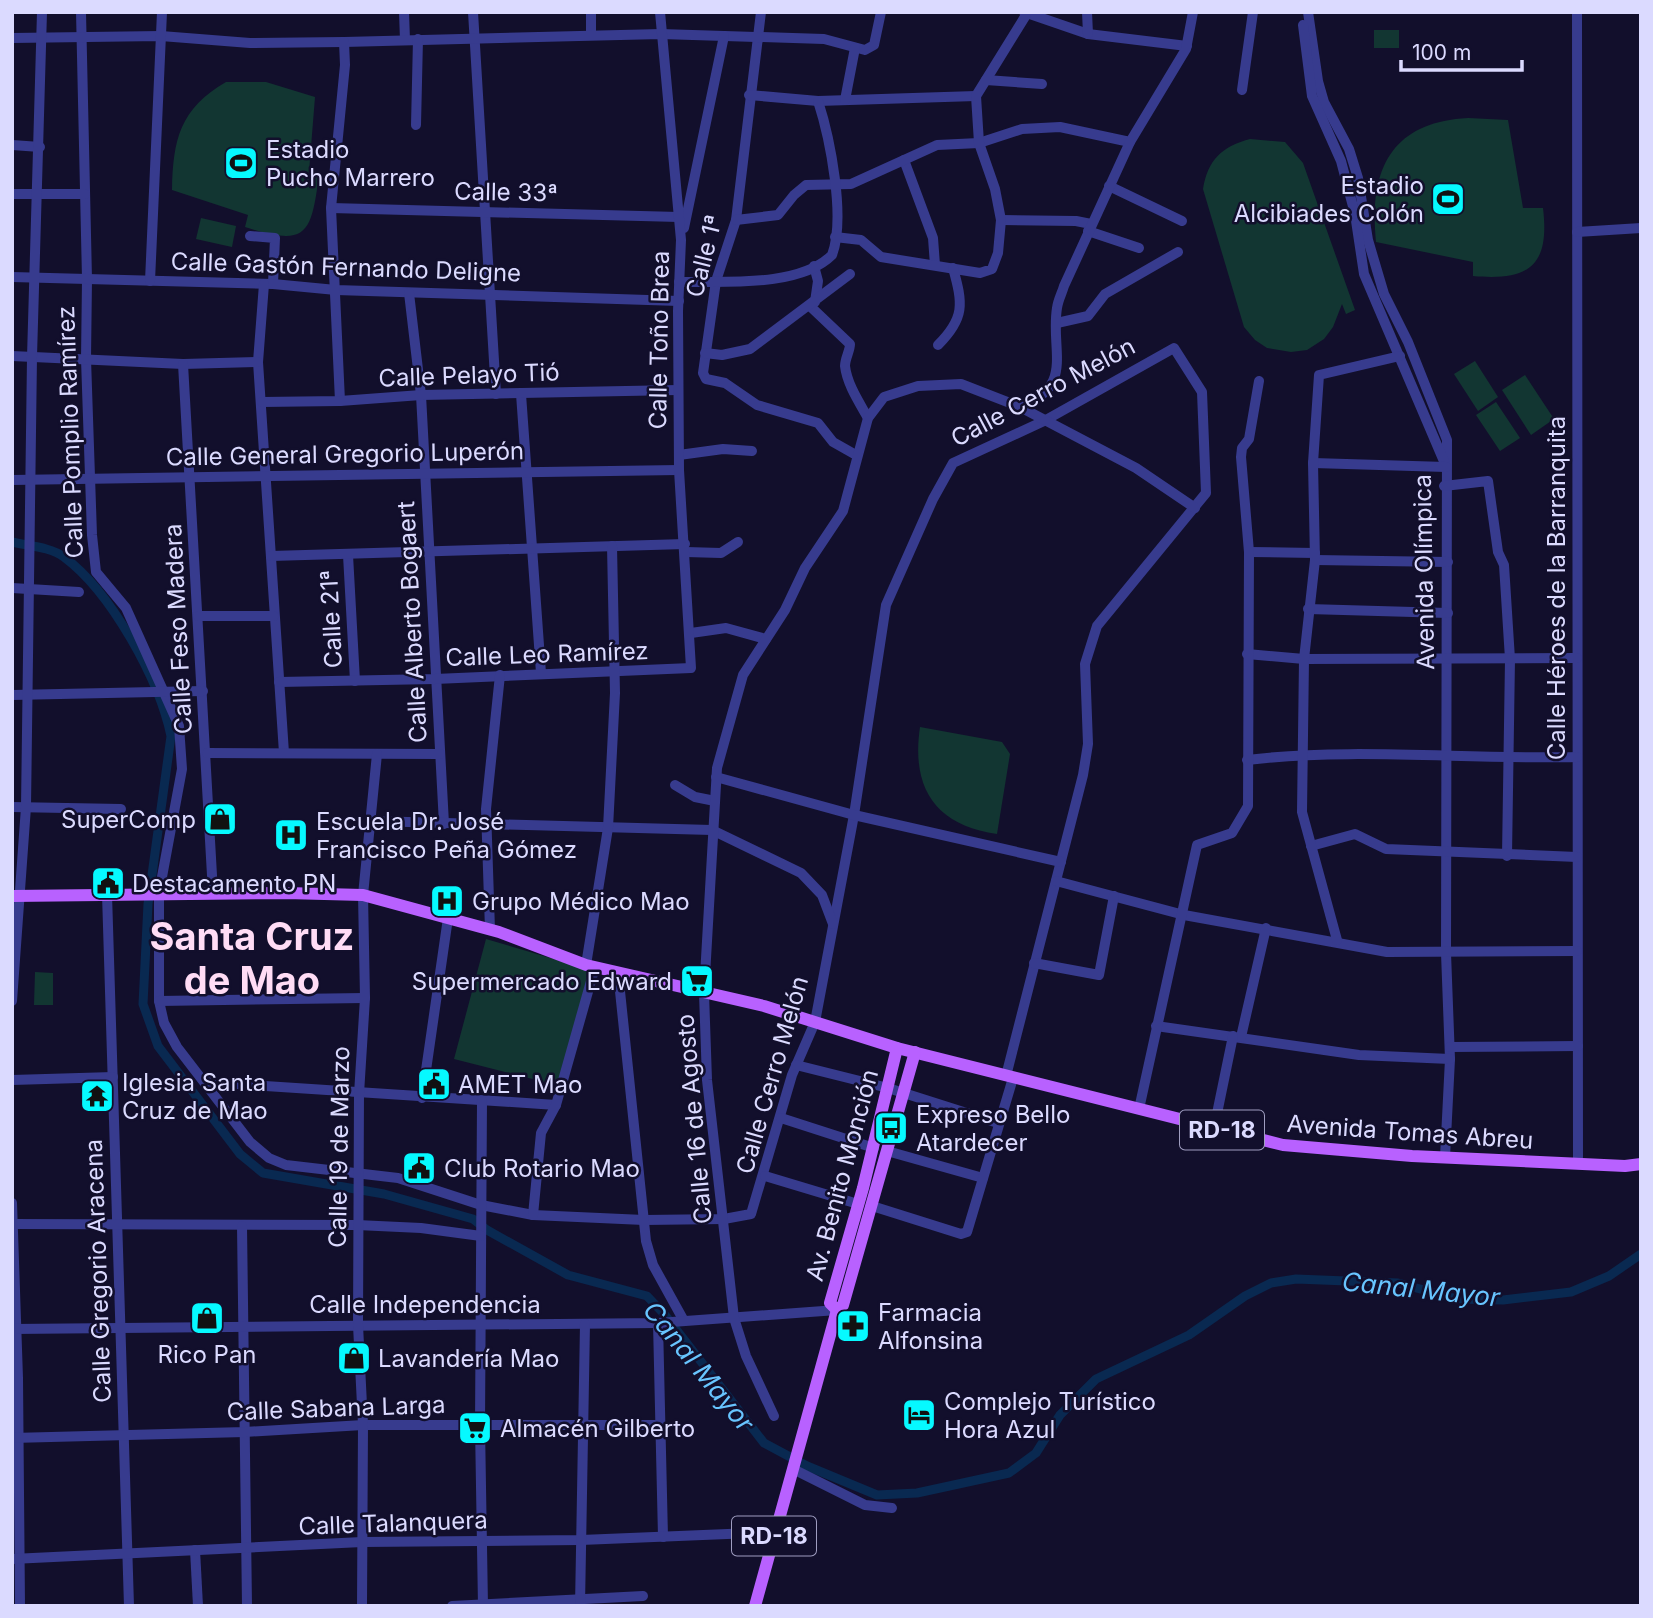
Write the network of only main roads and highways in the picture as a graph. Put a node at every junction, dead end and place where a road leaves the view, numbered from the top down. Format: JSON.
{"nodes":[{"id":1,"x":16,"y":895,"type":"edge"},
{"id":2,"x":897,"y":1048,"type":"junction"},
{"id":3,"x":915,"y":1052,"type":"junction"},
{"id":4,"x":1641,"y":1164,"type":"edge"},
{"id":5,"x":837,"y":1310,"type":"junction"},
{"id":6,"x":755,"y":1606,"type":"edge"}],
"edges":[{"from":1,"to":2,"type":"main road","name":"Avenida Tomas Abreu","number":"RD-18"},
{"from":2,"to":3,"type":"main road","name":"Avenida Tomas Abreu","number":"RD-18"},
{"from":2,"to":5,"type":"main road","name":"Av. Benito Monción","number":"RD-18"},
{"from":3,"to":4,"type":"main road","name":"Avenida Tomas Abreu","number":"RD-18"},
{"from":3,"to":5,"type":"main road","name":"Av. Benito Monción","number":"RD-18"},
{"from":5,"to":6,"type":"main road","name":"Av. Benito Monción","number":"RD-18"}]}
